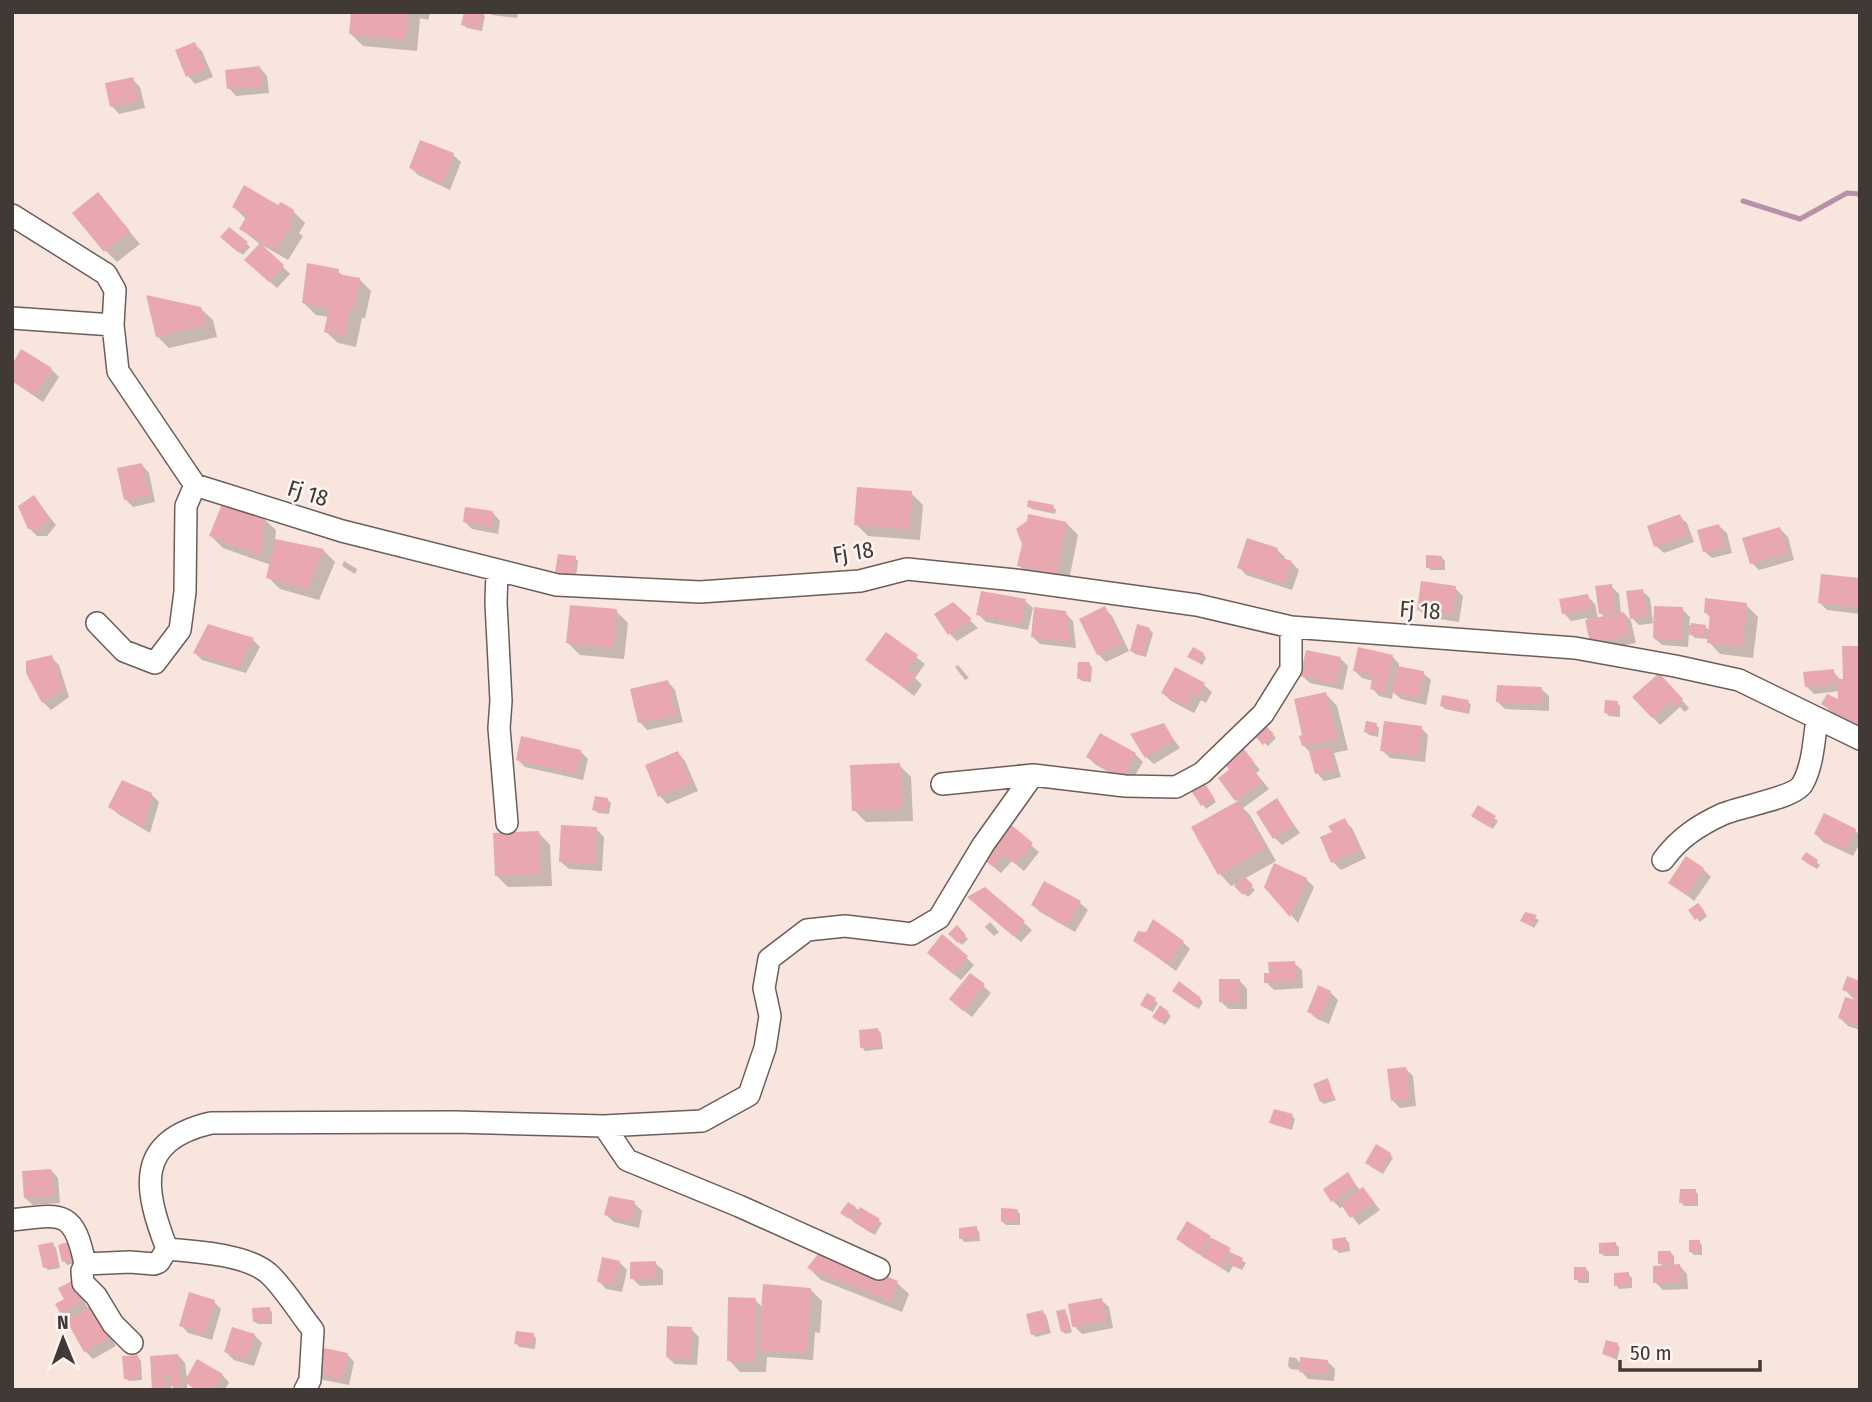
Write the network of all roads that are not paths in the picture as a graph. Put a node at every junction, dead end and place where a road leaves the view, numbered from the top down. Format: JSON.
{"nodes":[{"id":1,"x":12,"y":215,"type":"edge"},
{"id":2,"x":12,"y":318,"type":"edge"},
{"id":3,"x":113,"y":325,"type":"junction"},
{"id":4,"x":195,"y":485,"type":"junction"},
{"id":5,"x":498,"y":570,"type":"junction"},
{"id":6,"x":97,"y":623,"type":"dead end"},
{"id":7,"x":1291,"y":627,"type":"junction"},
{"id":8,"x":1816,"y":719,"type":"junction"},
{"id":9,"x":1860,"y":739,"type":"edge"},
{"id":10,"x":1033,"y":775,"type":"junction"},
{"id":11,"x":942,"y":784,"type":"dead end"},
{"id":12,"x":507,"y":824,"type":"dead end"},
{"id":13,"x":1664,"y":860,"type":"dead end"},
{"id":14,"x":604,"y":1126,"type":"junction"},
{"id":15,"x":12,"y":1220,"type":"edge"},
{"id":16,"x":167,"y":1249,"type":"junction"},
{"id":17,"x":85,"y":1264,"type":"junction"},
{"id":18,"x":879,"y":1269,"type":"dead end"},
{"id":19,"x":132,"y":1343,"type":"dead end"},
{"id":20,"x":305,"y":1390,"type":"edge"}],
"edges":[{"from":1,"to":3,"type":"street"},
{"from":2,"to":3,"type":"street"},
{"from":3,"to":4,"type":"street"},
{"from":4,"to":5,"type":"street","name":"Fj 18"},
{"from":4,"to":6,"type":"street"},
{"from":5,"to":7,"type":"street","name":"Fj 18"},
{"from":5,"to":12,"type":"street"},
{"from":7,"to":8,"type":"street","name":"Fj 18"},
{"from":7,"to":10,"type":"street"},
{"from":8,"to":9,"type":"street","name":"Fj 18"},
{"from":8,"to":13,"type":"street"},
{"from":10,"to":11,"type":"street"},
{"from":10,"to":14,"type":"street"},
{"from":14,"to":16,"type":"street"},
{"from":14,"to":18,"type":"street"},
{"from":15,"to":17,"type":"street"},
{"from":16,"to":17,"type":"street"},
{"from":16,"to":20,"type":"street"},
{"from":17,"to":19,"type":"street"}]}
